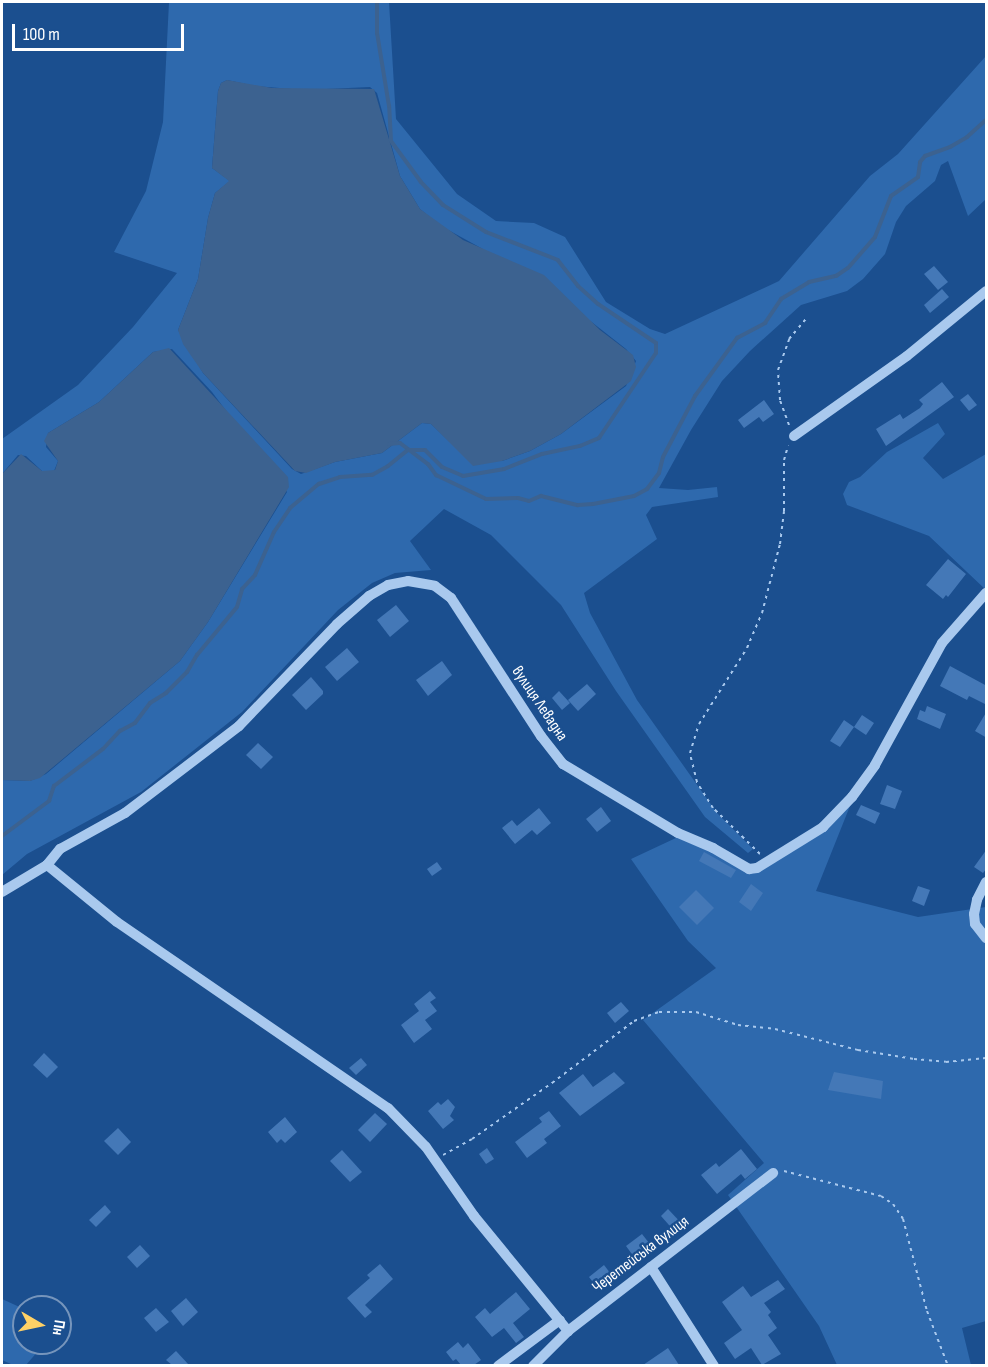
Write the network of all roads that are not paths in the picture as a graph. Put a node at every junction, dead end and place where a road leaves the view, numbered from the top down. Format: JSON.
{"nodes":[{"id":1,"x":987,"y":291,"type":"edge"},
{"id":2,"x":794,"y":436,"type":"road end"},
{"id":3,"x":987,"y":593,"type":"edge"},
{"id":4,"x":46,"y":865,"type":"junction"},
{"id":5,"x":987,"y":882,"type":"edge"},
{"id":6,"x":2,"y":892,"type":"edge"},
{"id":7,"x":987,"y":938,"type":"edge"},
{"id":8,"x":772,"y":1173,"type":"road end"},
{"id":9,"x":651,"y":1267,"type":"junction"},
{"id":10,"x":560,"y":1320,"type":"junction"},
{"id":11,"x":568,"y":1330,"type":"junction"},
{"id":12,"x":498,"y":1365,"type":"edge"},
{"id":13,"x":532,"y":1365,"type":"edge"},
{"id":14,"x":714,"y":1365,"type":"edge"}],
"edges":[{"from":1,"to":2,"type":"street"},
{"from":3,"to":4,"type":"street","name":"вулиця Левадна"},
{"from":4,"to":6,"type":"street","name":"вулиця Левадна"},
{"from":4,"to":10,"type":"street"},
{"from":5,"to":7,"type":"street"},
{"from":8,"to":9,"type":"street","name":"Черетейська вулиця"},
{"from":9,"to":11,"type":"street","name":"Черетейська вулиця"},
{"from":9,"to":14,"type":"street"},
{"from":10,"to":11,"type":"street"},
{"from":10,"to":12,"type":"street"},
{"from":11,"to":13,"type":"street","name":"Черетейська вулиця"}]}
